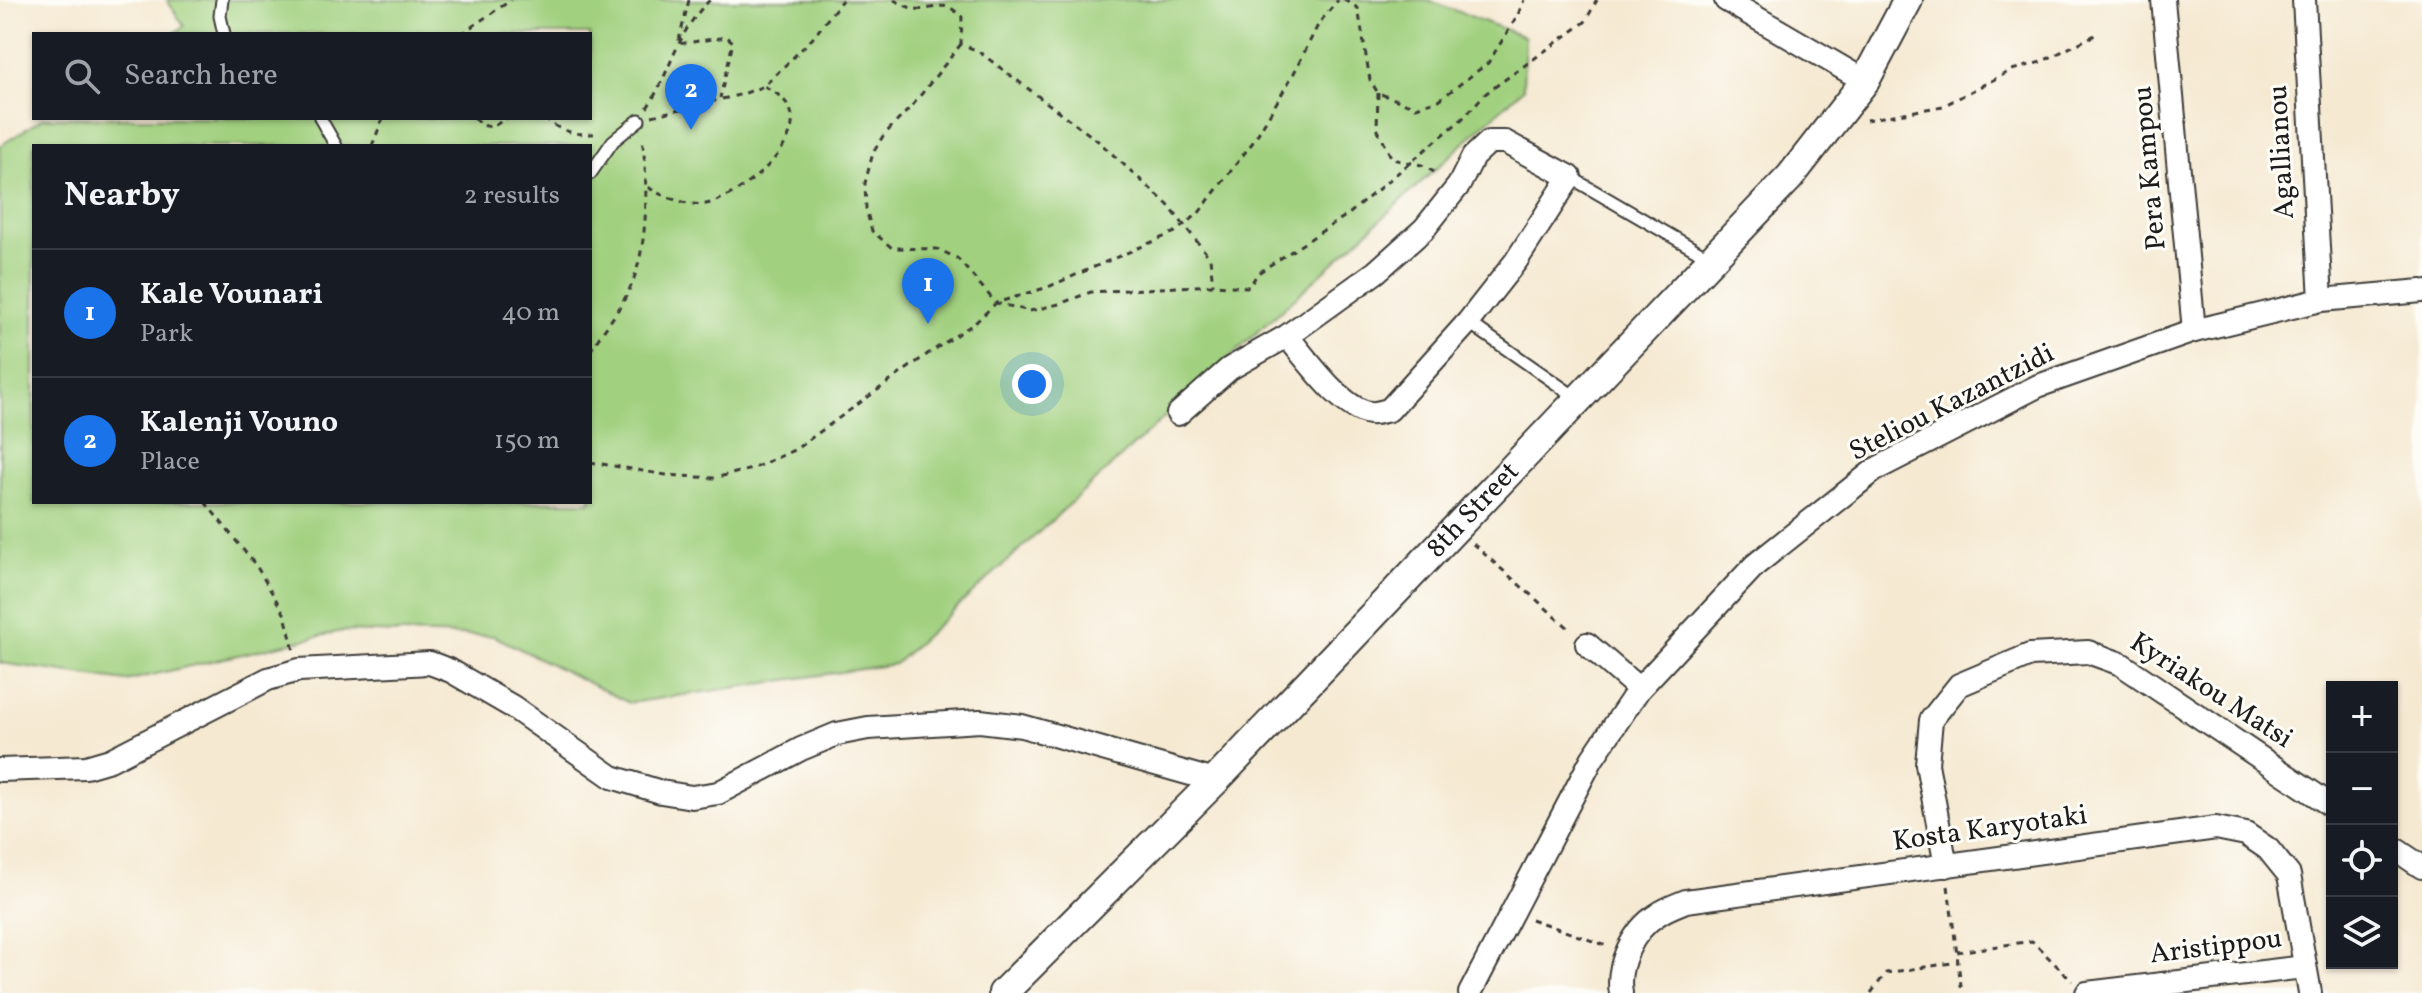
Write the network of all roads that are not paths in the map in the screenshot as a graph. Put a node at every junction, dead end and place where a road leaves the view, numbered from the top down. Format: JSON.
{"nodes":[{"id":1,"x":222,"y":0,"type":"edge"},
{"id":2,"x":1726,"y":0,"type":"edge"},
{"id":3,"x":1908,"y":0,"type":"edge"},
{"id":4,"x":2163,"y":0,"type":"edge"},
{"id":5,"x":2304,"y":0,"type":"edge"},
{"id":6,"x":224,"y":32,"type":"edge"},
{"id":7,"x":1865,"y":81,"type":"junction"},
{"id":8,"x":321,"y":120,"type":"edge"},
{"id":9,"x":639,"y":120,"type":"road end"},
{"id":10,"x":335,"y":144,"type":"edge"},
{"id":11,"x":592,"y":171,"type":"edge"},
{"id":12,"x":1570,"y":177,"type":"junction"},
{"id":13,"x":1711,"y":259,"type":"junction"},
{"id":14,"x":2422,"y":291,"type":"edge"},
{"id":15,"x":2321,"y":300,"type":"junction"},
{"id":16,"x":1468,"y":322,"type":"junction"},
{"id":17,"x":2194,"y":331,"type":"junction"},
{"id":18,"x":1287,"y":336,"type":"junction"},
{"id":19,"x":1578,"y":399,"type":"junction"},
{"id":20,"x":1178,"y":414,"type":"dead end"},
{"id":21,"x":1587,"y":644,"type":"road end"},
{"id":22,"x":1639,"y":689,"type":"junction"},
{"id":23,"x":0,"y":770,"type":"edge"},
{"id":24,"x":1215,"y":781,"type":"junction"},
{"id":25,"x":2326,"y":802,"type":"edge"},
{"id":26,"x":2398,"y":851,"type":"edge"},
{"id":27,"x":1946,"y":866,"type":"junction"},
{"id":28,"x":2422,"y":867,"type":"edge"},
{"id":29,"x":2304,"y":967,"type":"junction"},
{"id":30,"x":2080,"y":988,"type":"edge"},
{"id":31,"x":1003,"y":993,"type":"edge"},
{"id":32,"x":1470,"y":993,"type":"edge"},
{"id":33,"x":1621,"y":993,"type":"edge"},
{"id":34,"x":2310,"y":993,"type":"edge"}],
"edges":[{"from":1,"to":6,"type":"lane"},
{"from":2,"to":7,"type":"street"},
{"from":3,"to":7,"type":"street","name":"8th Street"},
{"from":4,"to":17,"type":"street","name":"Pera Kampou"},
{"from":5,"to":15,"type":"street","name":"Agallianou"},
{"from":7,"to":13,"type":"street","name":"8th Street"},
{"from":8,"to":10,"type":"lane"},
{"from":9,"to":11,"type":"lane"},
{"from":12,"to":13,"type":"lane"},
{"from":12,"to":16,"type":"street"},
{"from":12,"to":18,"type":"street"},
{"from":13,"to":19,"type":"street","name":"8th Street"},
{"from":14,"to":15,"type":"street","name":"Steliou Kazantzidi"},
{"from":15,"to":17,"type":"street","name":"Steliou Kazantzidi"},
{"from":16,"to":18,"type":"street"},
{"from":16,"to":19,"type":"lane"},
{"from":17,"to":22,"type":"street","name":"Steliou Kazantzidi"},
{"from":18,"to":20,"type":"street"},
{"from":19,"to":24,"type":"street","name":"8th Street"},
{"from":21,"to":22,"type":"street"},
{"from":22,"to":32,"type":"street","name":"Steliou Kazantzidi"},
{"from":23,"to":24,"type":"street"},
{"from":24,"to":31,"type":"street","name":"8th Street"},
{"from":25,"to":27,"type":"street","name":"Kyriakou Matsi"},
{"from":26,"to":28,"type":"street"},
{"from":27,"to":29,"type":"street","name":"Kosta Karyotaki"},
{"from":27,"to":33,"type":"street","name":"Kosta Karyotaki"},
{"from":29,"to":30,"type":"street","name":"Aristippou"},
{"from":29,"to":34,"type":"street","name":"Kosta Karyotaki"}]}
